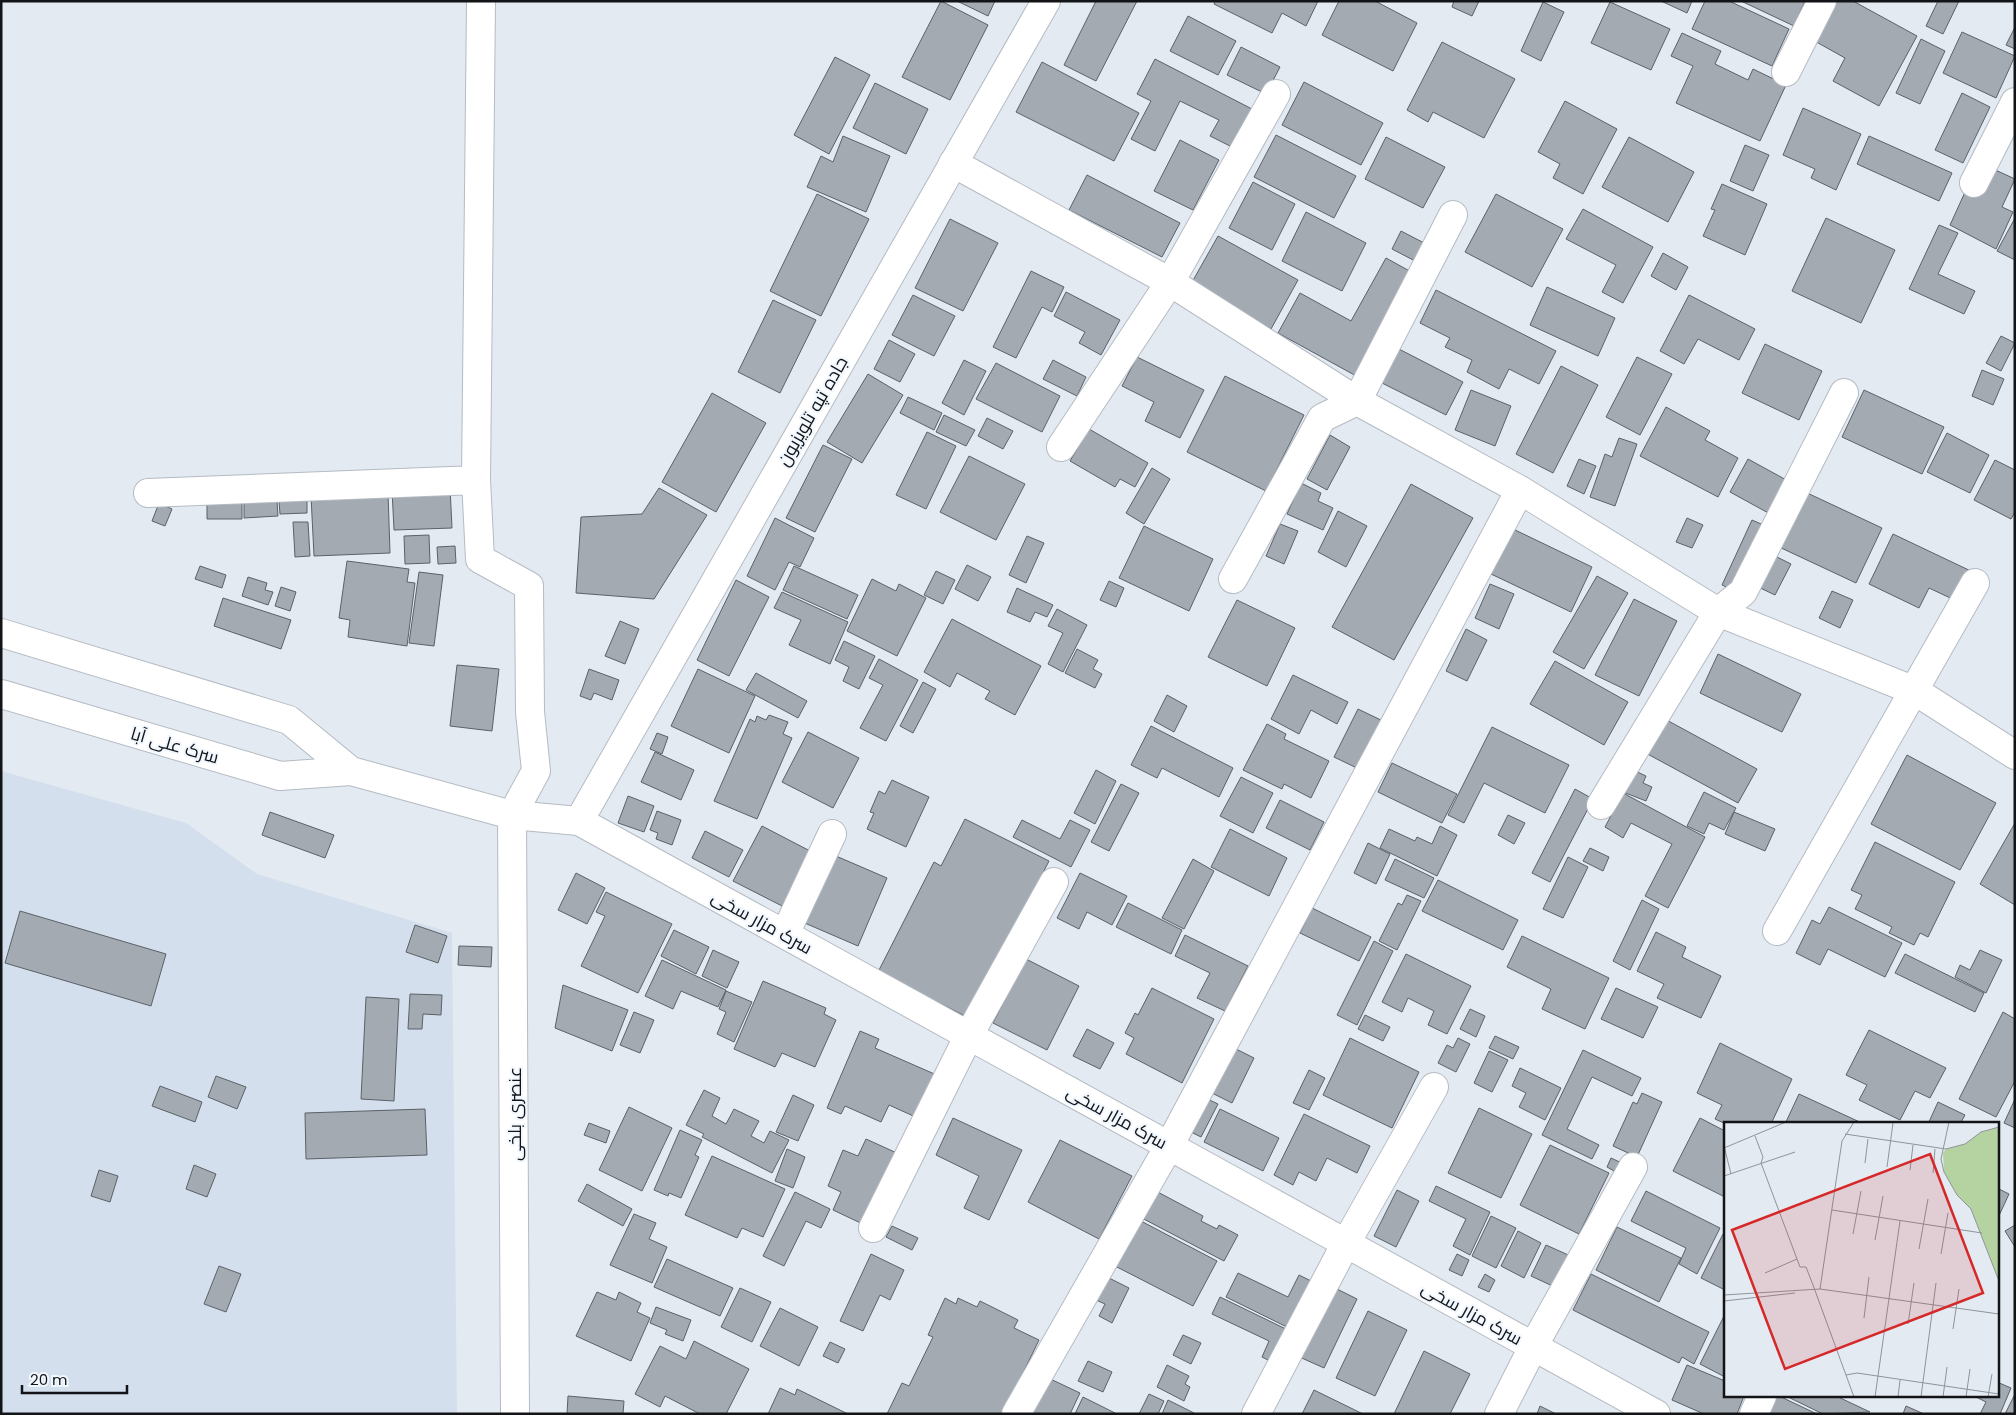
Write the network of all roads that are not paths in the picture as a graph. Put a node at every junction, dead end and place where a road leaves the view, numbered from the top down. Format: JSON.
{"nodes":[{"id":1,"x":481,"y":1,"type":"edge"},
{"id":2,"x":1046,"y":1,"type":"edge"},
{"id":3,"x":1822,"y":1,"type":"edge"},
{"id":4,"x":1786,"y":72,"type":"dead end"},
{"id":5,"x":1276,"y":94,"type":"dead end"},
{"id":6,"x":2015,"y":102,"type":"edge"},
{"id":7,"x":953,"y":163,"type":"junction"},
{"id":8,"x":1974,"y":183,"type":"dead end"},
{"id":9,"x":1453,"y":215,"type":"dead end"},
{"id":10,"x":1170,"y":282,"type":"junction"},
{"id":11,"x":1844,"y":393,"type":"dead end"},
{"id":12,"x":1357,"y":401,"type":"junction"},
{"id":13,"x":1061,"y":447,"type":"dead end"},
{"id":14,"x":476,"y":480,"type":"junction"},
{"id":15,"x":1520,"y":490,"type":"junction"},
{"id":16,"x":148,"y":493,"type":"dead end"},
{"id":17,"x":1234,"y":579,"type":"dead end"},
{"id":18,"x":1975,"y":583,"type":"dead end"},
{"id":19,"x":1718,"y":612,"type":"junction"},
{"id":20,"x":1,"y":633,"type":"edge"},
{"id":21,"x":1915,"y":691,"type":"junction"},
{"id":22,"x":1,"y":694,"type":"edge"},
{"id":23,"x":2015,"y":755,"type":"edge"},
{"id":24,"x":351,"y":771,"type":"junction"},
{"id":25,"x":1601,"y":805,"type":"dead end"},
{"id":26,"x":512,"y":815,"type":"junction"},
{"id":27,"x":578,"y":821,"type":"junction"},
{"id":28,"x":832,"y":834,"type":"dead end"},
{"id":29,"x":1054,"y":882,"type":"dead end"},
{"id":30,"x":1777,"y":931,"type":"dead end"},
{"id":31,"x":785,"y":934,"type":"junction"},
{"id":32,"x":969,"y":1035,"type":"junction"},
{"id":33,"x":1434,"y":1087,"type":"dead end"},
{"id":34,"x":1169,"y":1146,"type":"junction"},
{"id":35,"x":1633,"y":1167,"type":"dead end"},
{"id":36,"x":873,"y":1228,"type":"dead end"},
{"id":37,"x":1346,"y":1243,"type":"junction"},
{"id":38,"x":1533,"y":1347,"type":"junction"},
{"id":39,"x":1761,"y":1398,"type":"edge"},
{"id":40,"x":516,"y":1414,"type":"edge"},
{"id":41,"x":1016,"y":1414,"type":"edge"},
{"id":42,"x":1256,"y":1414,"type":"edge"},
{"id":43,"x":1499,"y":1414,"type":"edge"},
{"id":44,"x":1656,"y":1414,"type":"edge"},
{"id":45,"x":1754,"y":1414,"type":"edge"}],
"edges":[{"from":1,"to":14,"type":"street"},
{"from":2,"to":7,"type":"street","name":"جاده تپه تلویزیون"},
{"from":3,"to":4,"type":"street"},
{"from":5,"to":10,"type":"street"},
{"from":6,"to":8,"type":"street"},
{"from":7,"to":10,"type":"street"},
{"from":7,"to":27,"type":"street","name":"جاده تپه تلویزیون"},
{"from":9,"to":12,"type":"street"},
{"from":10,"to":12,"type":"street"},
{"from":10,"to":13,"type":"street"},
{"from":11,"to":19,"type":"street"},
{"from":12,"to":15,"type":"street"},
{"from":12,"to":17,"type":"street"},
{"from":14,"to":16,"type":"street"},
{"from":14,"to":26,"type":"street"},
{"from":15,"to":19,"type":"street"},
{"from":15,"to":34,"type":"street"},
{"from":18,"to":21,"type":"street"},
{"from":19,"to":21,"type":"street"},
{"from":19,"to":25,"type":"street"},
{"from":20,"to":24,"type":"street"},
{"from":21,"to":23,"type":"street"},
{"from":21,"to":30,"type":"street"},
{"from":22,"to":24,"type":"street","name":"سرک علی آبا"},
{"from":24,"to":26,"type":"street"},
{"from":26,"to":27,"type":"street"},
{"from":26,"to":40,"type":"street","name":"عنصری بلخی"},
{"from":27,"to":31,"type":"street","name":"سرک مزار سخی"},
{"from":28,"to":31,"type":"street"},
{"from":29,"to":32,"type":"street"},
{"from":31,"to":32,"type":"street","name":"سرک مزار سخی"},
{"from":32,"to":34,"type":"street","name":"سرک مزار سخی"},
{"from":32,"to":36,"type":"street"},
{"from":33,"to":37,"type":"street"},
{"from":34,"to":37,"type":"street","name":"سرک مزار سخی"},
{"from":34,"to":41,"type":"street"},
{"from":35,"to":38,"type":"street"},
{"from":37,"to":38,"type":"street","name":"سرک مزار سخی"},
{"from":37,"to":42,"type":"street"},
{"from":38,"to":43,"type":"street"},
{"from":38,"to":44,"type":"street","name":"سرک مزار سخی"},
{"from":39,"to":45,"type":"street"}]}
